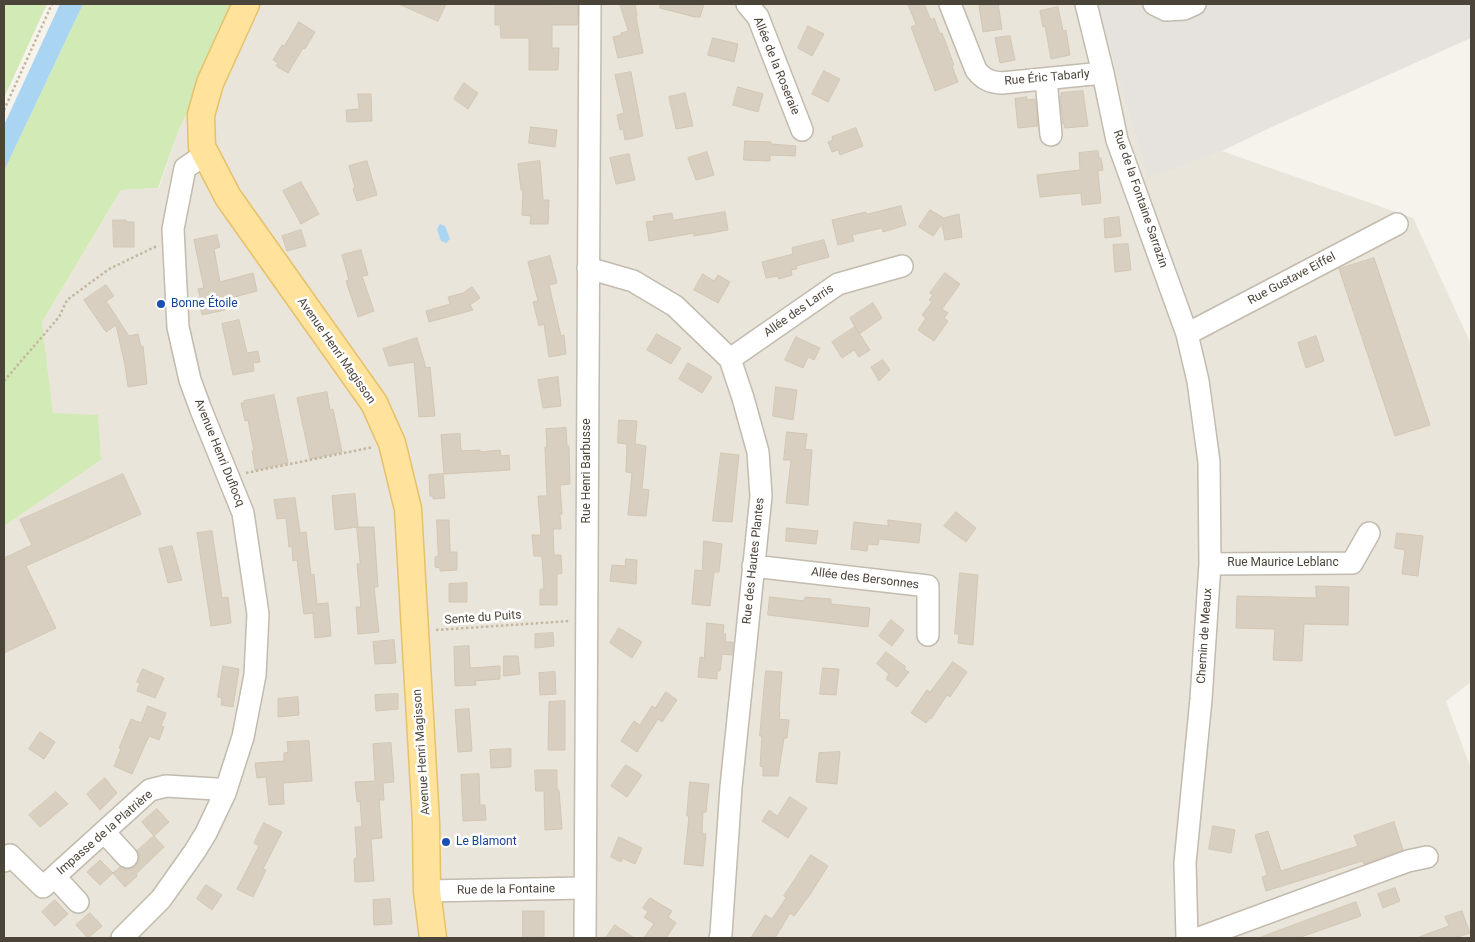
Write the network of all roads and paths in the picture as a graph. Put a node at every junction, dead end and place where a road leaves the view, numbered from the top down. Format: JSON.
{"nodes":[{"id":1,"x":52,"y":4,"type":"edge"},
{"id":2,"x":246,"y":4,"type":"edge"},
{"id":3,"x":590,"y":4,"type":"edge"},
{"id":4,"x":747,"y":4,"type":"edge"},
{"id":5,"x":950,"y":4,"type":"edge"},
{"id":6,"x":1086,"y":4,"type":"edge"},
{"id":7,"x":1154,"y":4,"type":"edge"},
{"id":8,"x":1196,"y":4,"type":"edge"},
{"id":9,"x":1103,"y":73,"type":"junction"},
{"id":10,"x":1046,"y":79,"type":"junction"},
{"id":11,"x":4,"y":110,"type":"edge"},
{"id":12,"x":802,"y":130,"type":"dead end"},
{"id":13,"x":1051,"y":135,"type":"dead end"},
{"id":14,"x":206,"y":154,"type":"junction"},
{"id":15,"x":1398,"y":224,"type":"dead end"},
{"id":16,"x":174,"y":238,"type":"junction"},
{"id":17,"x":902,"y":266,"type":"dead end"},
{"id":18,"x":588,"y":268,"type":"junction"},
{"id":19,"x":1187,"y":334,"type":"junction"},
{"id":20,"x":730,"y":359,"type":"junction"},
{"id":21,"x":4,"y":381,"type":"edge"},
{"id":22,"x":392,"y":444,"type":"junction"},
{"id":23,"x":228,"y":476,"type":"junction"},
{"id":24,"x":1369,"y":533,"type":"dead end"},
{"id":25,"x":1210,"y":564,"type":"junction"},
{"id":26,"x":753,"y":566,"type":"junction"},
{"id":27,"x":553,"y":622,"type":"dead end"},
{"id":28,"x":415,"y":635,"type":"junction"},
{"id":29,"x":928,"y":635,"type":"dead end"},
{"id":30,"x":225,"y":793,"type":"junction"},
{"id":31,"x":104,"y":832,"type":"junction"},
{"id":32,"x":1426,"y":857,"type":"dead end"},
{"id":33,"x":127,"y":858,"type":"dead end"},
{"id":34,"x":4,"y":861,"type":"edge"},
{"id":35,"x":55,"y":877,"type":"junction"},
{"id":36,"x":584,"y":888,"type":"junction"},
{"id":37,"x":428,"y":891,"type":"junction"},
{"id":38,"x":78,"y":902,"type":"dead end"},
{"id":39,"x":122,"y":938,"type":"edge"},
{"id":40,"x":433,"y":938,"type":"edge"},
{"id":41,"x":585,"y":938,"type":"edge"},
{"id":42,"x":720,"y":938,"type":"edge"},
{"id":43,"x":1187,"y":938,"type":"edge"},
{"id":44,"x":1199,"y":938,"type":"edge"}],
"edges":[{"from":1,"to":11,"type":"path"},
{"from":2,"to":14,"type":"main road","name":"Avenue Henri Magisson"},
{"from":3,"to":18,"type":"street","name":"Rue Henri Barbusse"},
{"from":4,"to":12,"type":"street","name":"Allée de la Roseraie"},
{"from":5,"to":10,"type":"street","name":"Rue Éric Tabarly"},
{"from":6,"to":9,"type":"street","name":"Rue de la Fontaine Sarrazin"},
{"from":7,"to":8,"type":"street"},
{"from":9,"to":10,"type":"street","name":"Rue Éric Tabarly"},
{"from":9,"to":19,"type":"street","name":"Rue de la Fontaine Sarrazin"},
{"from":10,"to":13,"type":"street"},
{"from":14,"to":16,"type":"street","name":"Avenue Henri Duflocq"},
{"from":14,"to":22,"type":"main road","name":"Avenue Henri Magisson"},
{"from":15,"to":19,"type":"street","name":"Rue Gustave Eiffel"},
{"from":16,"to":21,"type":"path"},
{"from":16,"to":23,"type":"street","name":"Avenue Henri Duflocq"},
{"from":17,"to":20,"type":"street","name":"Allée des Larris"},
{"from":18,"to":20,"type":"street","name":"Rue des Hautes Plantes"},
{"from":18,"to":36,"type":"street","name":"Rue Henri Barbusse"},
{"from":19,"to":25,"type":"street","name":"Chemin de Meaux"},
{"from":20,"to":26,"type":"street","name":"Rue des Hautes Plantes"},
{"from":22,"to":23,"type":"path"},
{"from":22,"to":28,"type":"main road","name":"Avenue Henri Magisson"},
{"from":23,"to":30,"type":"street","name":"Avenue Henri Duflocq"},
{"from":24,"to":25,"type":"street","name":"Rue Maurice Leblanc"},
{"from":25,"to":43,"type":"street","name":"Chemin de Meaux"},
{"from":26,"to":29,"type":"street","name":"Allée des Bersonnes"},
{"from":26,"to":42,"type":"street","name":"Rue des Hautes Plantes"},
{"from":27,"to":28,"type":"path","name":"Sente du Puits"},
{"from":28,"to":37,"type":"main road","name":"Avenue Henri Magisson"},
{"from":30,"to":31,"type":"street","name":"Impasse de la Platrière"},
{"from":30,"to":39,"type":"street","name":"Avenue Henri Duflocq"},
{"from":31,"to":33,"type":"street"},
{"from":31,"to":35,"type":"street","name":"Impasse de la Platrière"},
{"from":32,"to":44,"type":"street"},
{"from":34,"to":35,"type":"street","name":"Impasse de la Platrière"},
{"from":35,"to":38,"type":"street"},
{"from":36,"to":37,"type":"street","name":"Rue de la Fontaine"},
{"from":36,"to":41,"type":"street","name":"Rue Henri Barbusse"},
{"from":37,"to":40,"type":"main road","name":"Avenue Henri Magisson"}]}
